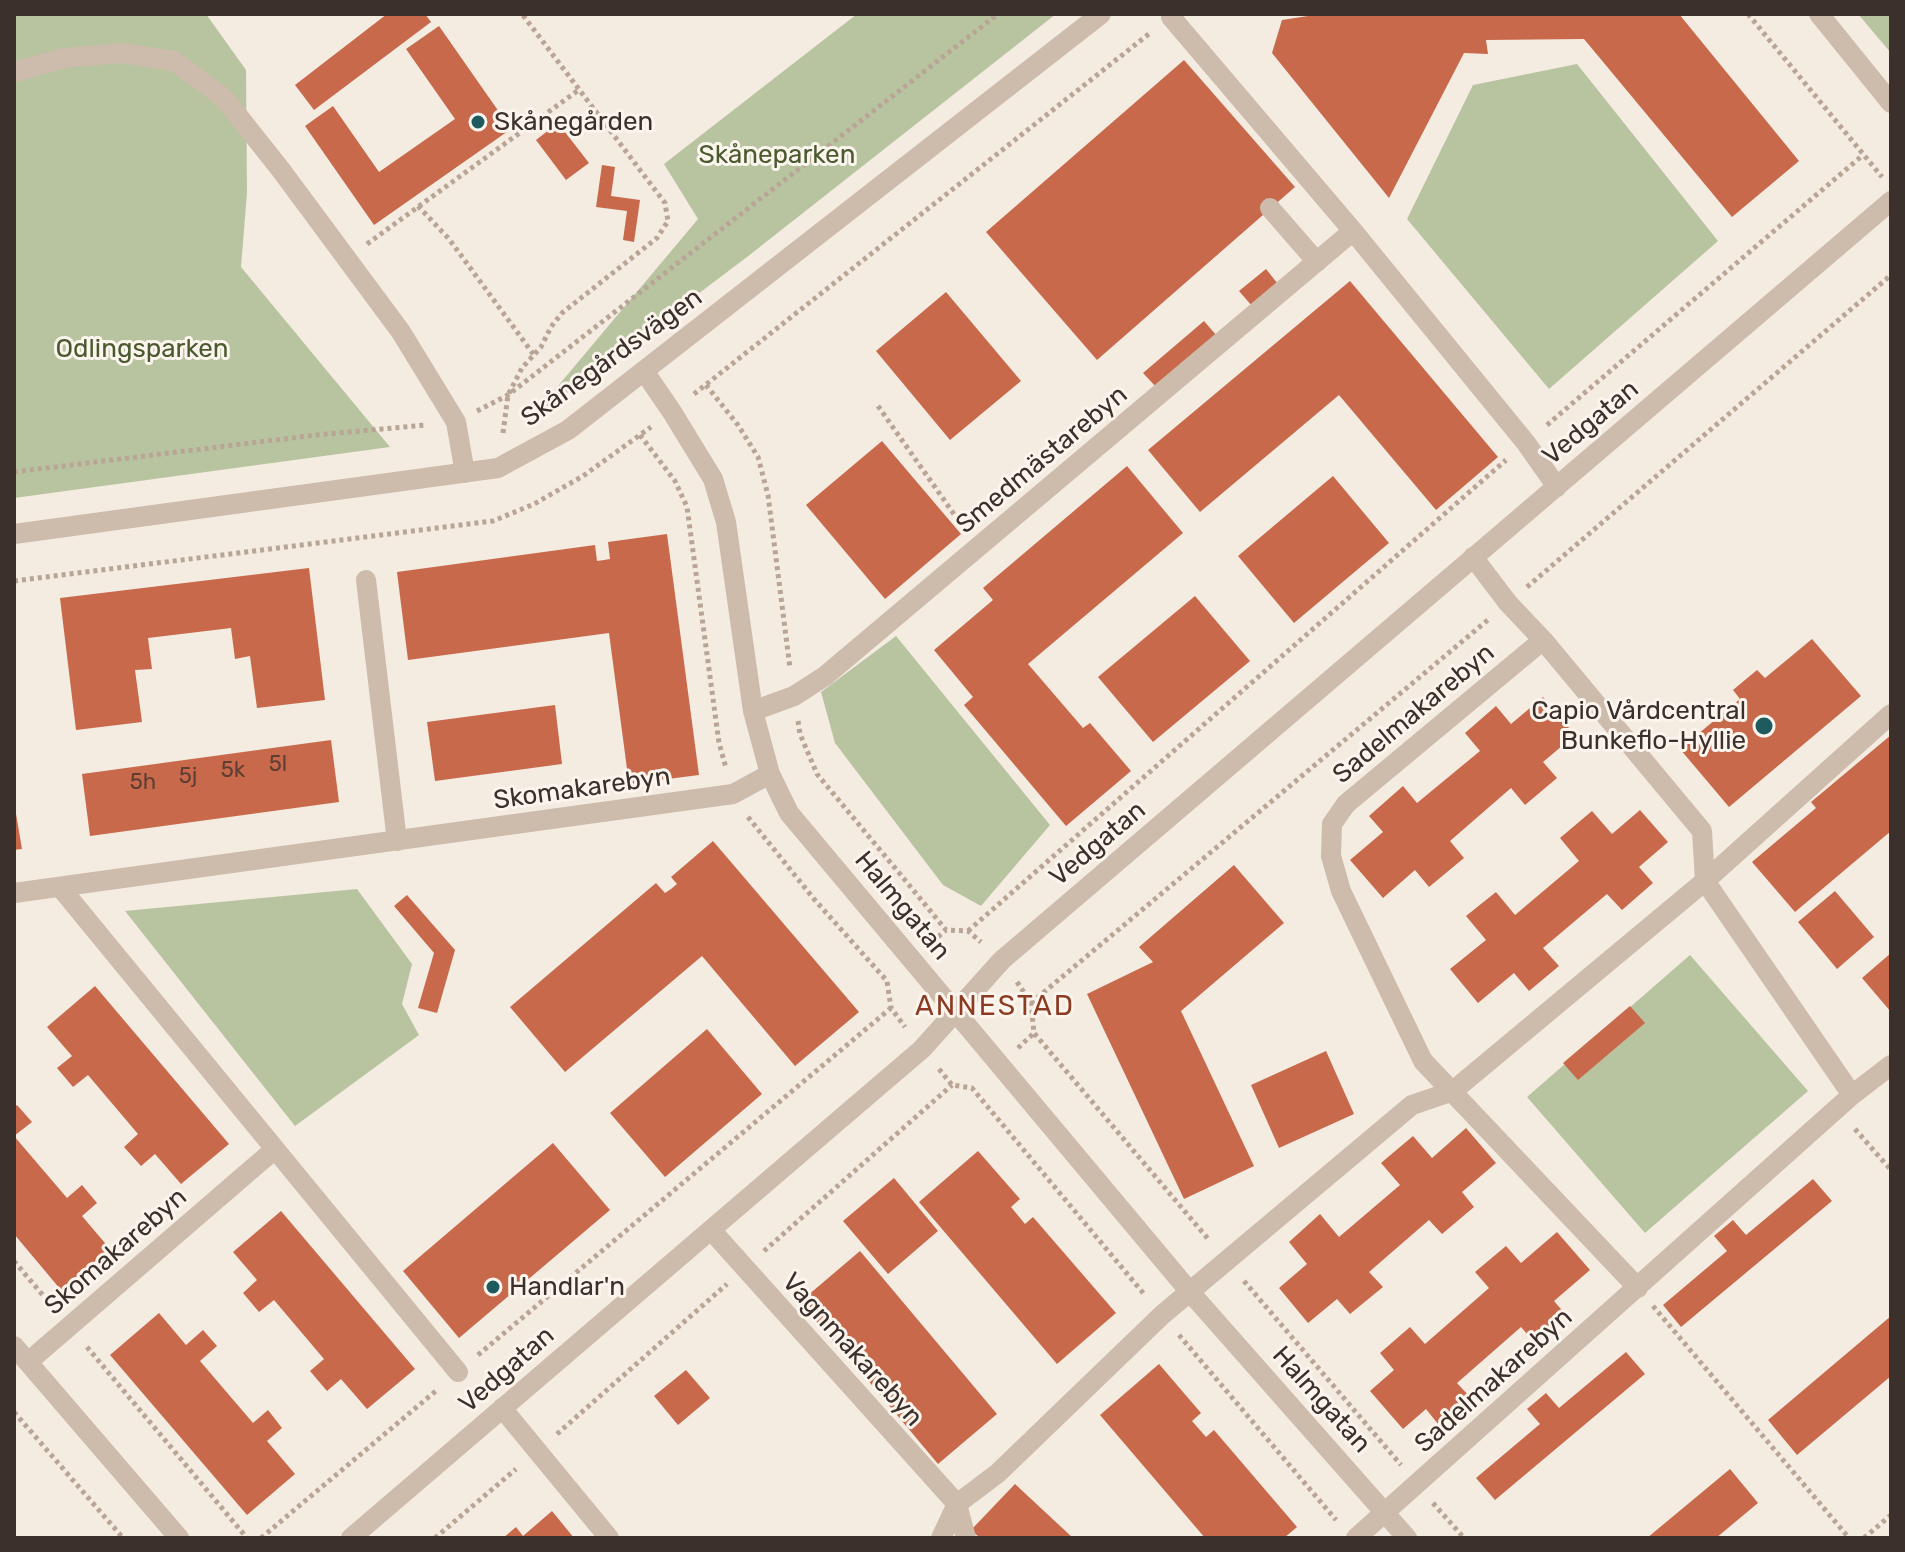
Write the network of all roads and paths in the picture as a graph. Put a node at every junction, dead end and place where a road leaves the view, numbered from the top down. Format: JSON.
{"nodes":[{"id":1,"x":522,"y":14,"type":"edge"},
{"id":2,"x":998,"y":14,"type":"edge"},
{"id":3,"x":1101,"y":14,"type":"edge"},
{"id":4,"x":1748,"y":14,"type":"edge"},
{"id":5,"x":1819,"y":14,"type":"edge"},
{"id":6,"x":1171,"y":17,"type":"dead end"},
{"id":7,"x":14,"y":72,"type":"edge"},
{"id":8,"x":580,"y":89,"type":"junction"},
{"id":9,"x":1891,"y":103,"type":"edge"},
{"id":10,"x":620,"y":116,"type":"dead end"},
{"id":11,"x":607,"y":125,"type":"junction"},
{"id":12,"x":1863,"y":155,"type":"junction"},
{"id":13,"x":1891,"y":188,"type":"edge"},
{"id":14,"x":1891,"y":201,"type":"edge"},
{"id":15,"x":418,"y":206,"type":"junction"},
{"id":16,"x":1270,"y":208,"type":"dead end"},
{"id":17,"x":1353,"y":231,"type":"junction"},
{"id":18,"x":347,"y":259,"type":"junction"},
{"id":19,"x":1317,"y":262,"type":"junction"},
{"id":20,"x":1891,"y":275,"type":"edge"},
{"id":21,"x":534,"y":355,"type":"junction"},
{"id":22,"x":644,"y":371,"type":"junction"},
{"id":23,"x":706,"y":385,"type":"dead end"},
{"id":24,"x":508,"y":395,"type":"junction"},
{"id":25,"x":878,"y":406,"type":"dead end"},
{"id":26,"x":456,"y":422,"type":"junction"},
{"id":27,"x":1526,"y":443,"type":"junction"},
{"id":28,"x":498,"y":468,"type":"junction"},
{"id":29,"x":14,"y":472,"type":"edge"},
{"id":30,"x":465,"y":473,"type":"junction"},
{"id":31,"x":1557,"y":487,"type":"junction"},
{"id":32,"x":14,"y":534,"type":"edge"},
{"id":33,"x":977,"y":548,"type":"junction"},
{"id":34,"x":1473,"y":557,"type":"junction"},
{"id":35,"x":366,"y":580,"type":"dead end"},
{"id":36,"x":1508,"y":603,"type":"junction"},
{"id":37,"x":1543,"y":640,"type":"junction"},
{"id":38,"x":794,"y":696,"type":"junction"},
{"id":39,"x":753,"y":711,"type":"junction"},
{"id":40,"x":1891,"y":714,"type":"edge"},
{"id":41,"x":770,"y":774,"type":"junction"},
{"id":42,"x":397,"y":841,"type":"junction"},
{"id":43,"x":1705,"y":881,"type":"junction"},
{"id":44,"x":60,"y":887,"type":"junction"},
{"id":45,"x":14,"y":893,"type":"edge"},
{"id":46,"x":968,"y":931,"type":"junction"},
{"id":47,"x":1002,"y":960,"type":"junction"},
{"id":48,"x":1031,"y":1003,"type":"junction"},
{"id":49,"x":891,"y":1008,"type":"dead end"},
{"id":50,"x":956,"y":1009,"type":"junction"},
{"id":51,"x":1891,"y":1065,"type":"edge"},
{"id":52,"x":952,"y":1085,"type":"dead end"},
{"id":53,"x":1453,"y":1091,"type":"junction"},
{"id":54,"x":1852,"y":1095,"type":"junction"},
{"id":55,"x":275,"y":1149,"type":"junction"},
{"id":56,"x":1891,"y":1170,"type":"edge"},
{"id":57,"x":711,"y":1230,"type":"junction"},
{"id":58,"x":14,"y":1261,"type":"edge"},
{"id":59,"x":1227,"y":1262,"type":"junction"},
{"id":60,"x":744,"y":1269,"type":"junction"},
{"id":61,"x":1638,"y":1288,"type":"junction"},
{"id":62,"x":1190,"y":1292,"type":"junction"},
{"id":63,"x":69,"y":1326,"type":"junction"},
{"id":64,"x":14,"y":1346,"type":"edge"},
{"id":65,"x":28,"y":1362,"type":"junction"},
{"id":66,"x":458,"y":1372,"type":"junction"},
{"id":67,"x":502,"y":1408,"type":"junction"},
{"id":68,"x":14,"y":1412,"type":"edge"},
{"id":69,"x":537,"y":1451,"type":"junction"},
{"id":70,"x":1417,"y":1484,"type":"junction"},
{"id":71,"x":957,"y":1504,"type":"junction"},
{"id":72,"x":1385,"y":1513,"type":"junction"},
{"id":73,"x":1891,"y":1515,"type":"edge"},
{"id":74,"x":123,"y":1538,"type":"edge"},
{"id":75,"x":179,"y":1538,"type":"edge"},
{"id":76,"x":247,"y":1538,"type":"edge"},
{"id":77,"x":261,"y":1538,"type":"edge"},
{"id":78,"x":351,"y":1538,"type":"edge"},
{"id":79,"x":435,"y":1538,"type":"edge"},
{"id":80,"x":609,"y":1538,"type":"edge"},
{"id":81,"x":941,"y":1538,"type":"edge"},
{"id":82,"x":966,"y":1538,"type":"edge"},
{"id":83,"x":1356,"y":1538,"type":"edge"},
{"id":84,"x":1407,"y":1538,"type":"edge"},
{"id":85,"x":1464,"y":1538,"type":"edge"},
{"id":86,"x":1849,"y":1538,"type":"edge"},
{"id":87,"x":1864,"y":1538,"type":"edge"}],
"edges":[{"from":1,"to":8,"type":"path"},
{"from":2,"to":24,"type":"path"},
{"from":3,"to":22,"type":"street","name":"Skånegårdsvägen"},
{"from":4,"to":12,"type":"path"},
{"from":5,"to":9,"type":"street"},
{"from":6,"to":17,"type":"street"},
{"from":7,"to":18,"type":"street"},
{"from":8,"to":11,"type":"path"},
{"from":8,"to":15,"type":"path"},
{"from":10,"to":11,"type":"path"},
{"from":11,"to":21,"type":"path"},
{"from":12,"to":13,"type":"path"},
{"from":12,"to":27,"type":"path"},
{"from":14,"to":31,"type":"street","name":"Vedgatan"},
{"from":15,"to":18,"type":"path"},
{"from":15,"to":21,"type":"path"},
{"from":16,"to":19,"type":"street"},
{"from":17,"to":19,"type":"street","name":"Smedmästarebyn"},
{"from":17,"to":27,"type":"street"},
{"from":18,"to":26,"type":"street"},
{"from":19,"to":33,"type":"street","name":"Smedmästarebyn"},
{"from":20,"to":36,"type":"path"},
{"from":21,"to":24,"type":"path"},
{"from":22,"to":28,"type":"street","name":"Skånegårdsvägen"},
{"from":22,"to":39,"type":"street","name":"Halmgatan"},
{"from":23,"to":38,"type":"path"},
{"from":24,"to":26,"type":"path"},
{"from":24,"to":28,"type":"path"},
{"from":25,"to":33,"type":"path"},
{"from":26,"to":29,"type":"path"},
{"from":26,"to":30,"type":"street"},
{"from":27,"to":31,"type":"street"},
{"from":27,"to":46,"type":"path"},
{"from":28,"to":30,"type":"street","name":"Skånegårdsvägen"},
{"from":30,"to":32,"type":"street","name":"Skånegårdsvägen"},
{"from":31,"to":34,"type":"street","name":"Vedgatan"},
{"from":33,"to":38,"type":"street","name":"Smedmästarebyn"},
{"from":34,"to":36,"type":"street"},
{"from":34,"to":47,"type":"street","name":"Vedgatan"},
{"from":35,"to":42,"type":"street"},
{"from":36,"to":37,"type":"street"},
{"from":36,"to":48,"type":"path"},
{"from":37,"to":43,"type":"street"},
{"from":37,"to":53,"type":"street","name":"Sadelmakarebyn"},
{"from":38,"to":39,"type":"street","name":"Smedmästarebyn"},
{"from":38,"to":46,"type":"path"},
{"from":39,"to":41,"type":"street","name":"Halmgatan"},
{"from":40,"to":43,"type":"street"},
{"from":41,"to":42,"type":"street","name":"Skomakarebyn"},
{"from":41,"to":50,"type":"street","name":"Halmgatan"},
{"from":42,"to":44,"type":"street","name":"Skomakarebyn"},
{"from":43,"to":53,"type":"street"},
{"from":43,"to":54,"type":"street"},
{"from":44,"to":45,"type":"street","name":"Skomakarebyn"},
{"from":44,"to":55,"type":"street"},
{"from":46,"to":47,"type":"path"},
{"from":47,"to":48,"type":"path"},
{"from":47,"to":50,"type":"street","name":"Vedgatan"},
{"from":48,"to":59,"type":"path"},
{"from":49,"to":66,"type":"path"},
{"from":50,"to":57,"type":"street","name":"Vedgatan"},
{"from":50,"to":62,"type":"street","name":"Halmgatan"},
{"from":51,"to":54,"type":"street","name":"Sadelmakarebyn"},
{"from":52,"to":60,"type":"path"},
{"from":53,"to":59,"type":"street"},
{"from":53,"to":61,"type":"street","name":"Sadelmakarebyn"},
{"from":54,"to":56,"type":"path"},
{"from":54,"to":61,"type":"street","name":"Sadelmakarebyn"},
{"from":55,"to":63,"type":"street","name":"Skomakarebyn"},
{"from":55,"to":66,"type":"street"},
{"from":57,"to":60,"type":"street","name":"Vagnmakarebyn"},
{"from":57,"to":67,"type":"street","name":"Vedgatan"},
{"from":58,"to":63,"type":"path"},
{"from":59,"to":62,"type":"street"},
{"from":59,"to":70,"type":"path"},
{"from":60,"to":69,"type":"path"},
{"from":60,"to":71,"type":"street","name":"Vagnmakarebyn"},
{"from":61,"to":70,"type":"street","name":"Sadelmakarebyn"},
{"from":61,"to":86,"type":"path"},
{"from":62,"to":71,"type":"street"},
{"from":62,"to":72,"type":"street","name":"Halmgatan"},
{"from":63,"to":65,"type":"street","name":"Skomakarebyn"},
{"from":63,"to":76,"type":"path"},
{"from":64,"to":65,"type":"street"},
{"from":65,"to":75,"type":"street"},
{"from":66,"to":77,"type":"path"},
{"from":67,"to":69,"type":"street"},
{"from":67,"to":78,"type":"street","name":"Vedgatan"},
{"from":68,"to":74,"type":"path"},
{"from":69,"to":79,"type":"path"},
{"from":69,"to":80,"type":"street"},
{"from":70,"to":72,"type":"street","name":"Sadelmakarebyn"},
{"from":70,"to":85,"type":"path"},
{"from":71,"to":81,"type":"street"},
{"from":71,"to":82,"type":"street","name":"Vagnmakarebyn"},
{"from":72,"to":83,"type":"street"},
{"from":72,"to":84,"type":"street","name":"Halmgatan"},
{"from":73,"to":87,"type":"path"}]}
